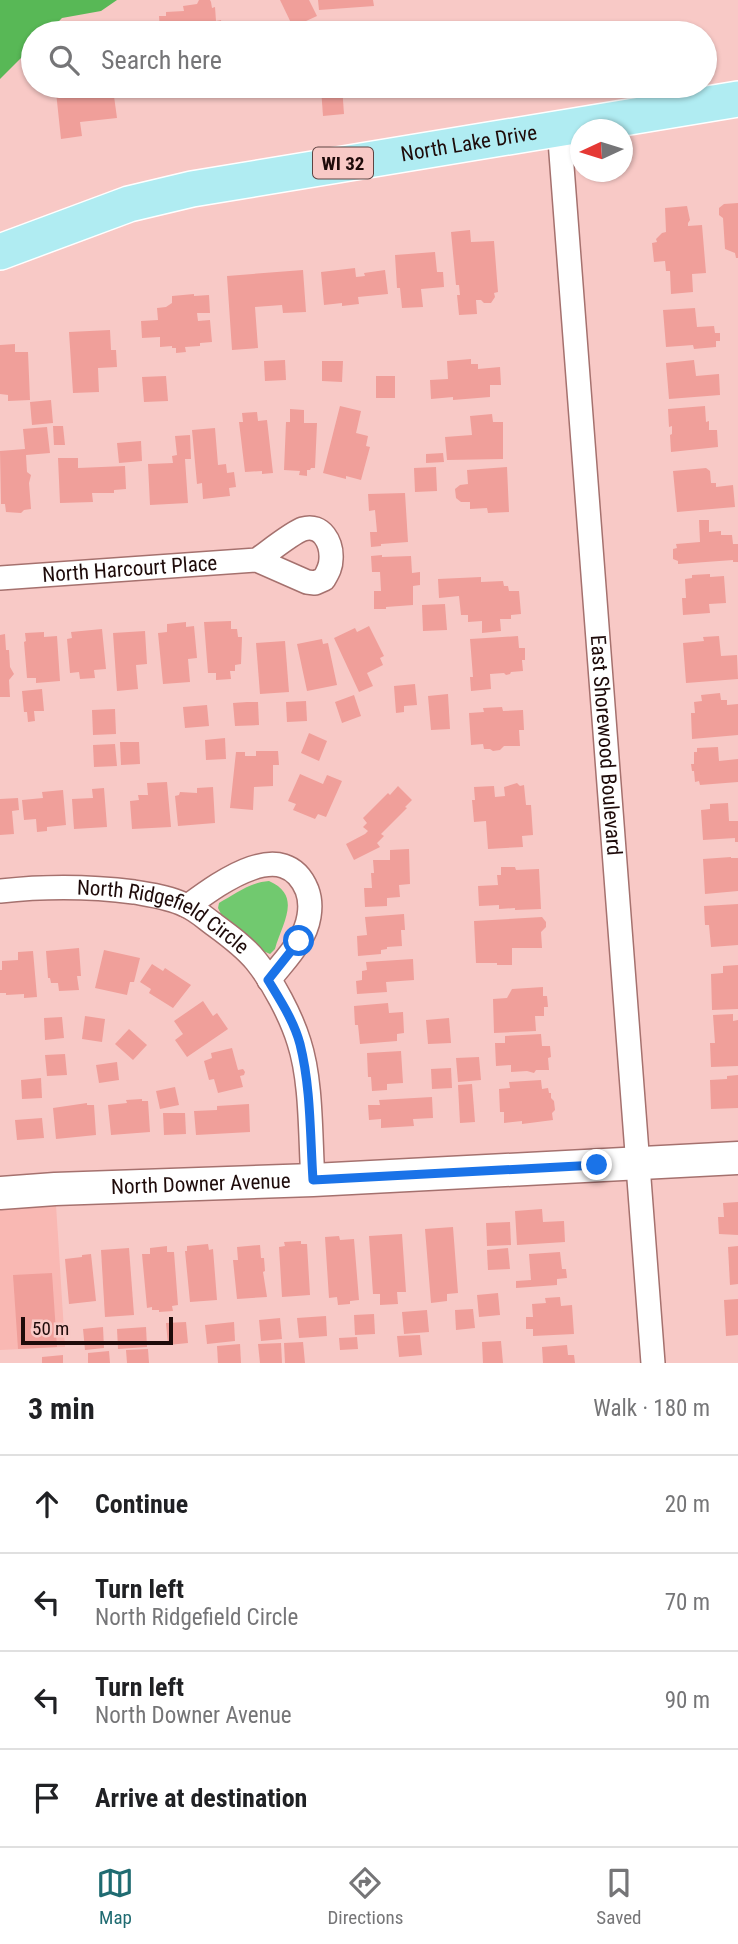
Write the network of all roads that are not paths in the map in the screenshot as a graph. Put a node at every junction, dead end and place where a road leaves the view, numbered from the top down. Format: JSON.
{"nodes":[{"id":1,"x":738,"y":99,"type":"edge"},
{"id":2,"x":559,"y":127,"type":"junction"},
{"id":3,"x":0,"y":252,"type":"edge"},
{"id":4,"x":257,"y":560,"type":"dead end"},
{"id":5,"x":0,"y":578,"type":"edge"},
{"id":6,"x":0,"y":891,"type":"edge"},
{"id":7,"x":188,"y":905,"type":"junction"},
{"id":8,"x":268,"y":980,"type":"junction"},
{"id":9,"x":738,"y":1158,"type":"edge"},
{"id":10,"x":638,"y":1163,"type":"junction"},
{"id":11,"x":313,"y":1180,"type":"junction"},
{"id":12,"x":0,"y":1193,"type":"edge"},
{"id":13,"x":653,"y":1363,"type":"edge"}],
"edges":[{"from":1,"to":2,"type":"main road","name":"North Lake Drive","number":"WI 32"},
{"from":2,"to":3,"type":"main road","name":"North Lake Drive","number":"WI 32"},
{"from":2,"to":10,"type":"street","name":"East Shorewood Boulevard"},
{"from":4,"to":5,"type":"street","name":"North Harcourt Place"},
{"from":6,"to":7,"type":"street","name":"North Ridgefield Circle"},
{"from":7,"to":8,"type":"street","name":"North Ridgefield Circle"},
{"from":7,"to":8,"type":"street"},
{"from":8,"to":11,"type":"street","name":"North Ridgefield Circle"},
{"from":9,"to":10,"type":"street","name":"North Downer Avenue"},
{"from":10,"to":11,"type":"street","name":"North Downer Avenue"},
{"from":10,"to":13,"type":"street","name":"East Shorewood Boulevard"},
{"from":11,"to":12,"type":"street","name":"North Downer Avenue"}]}
